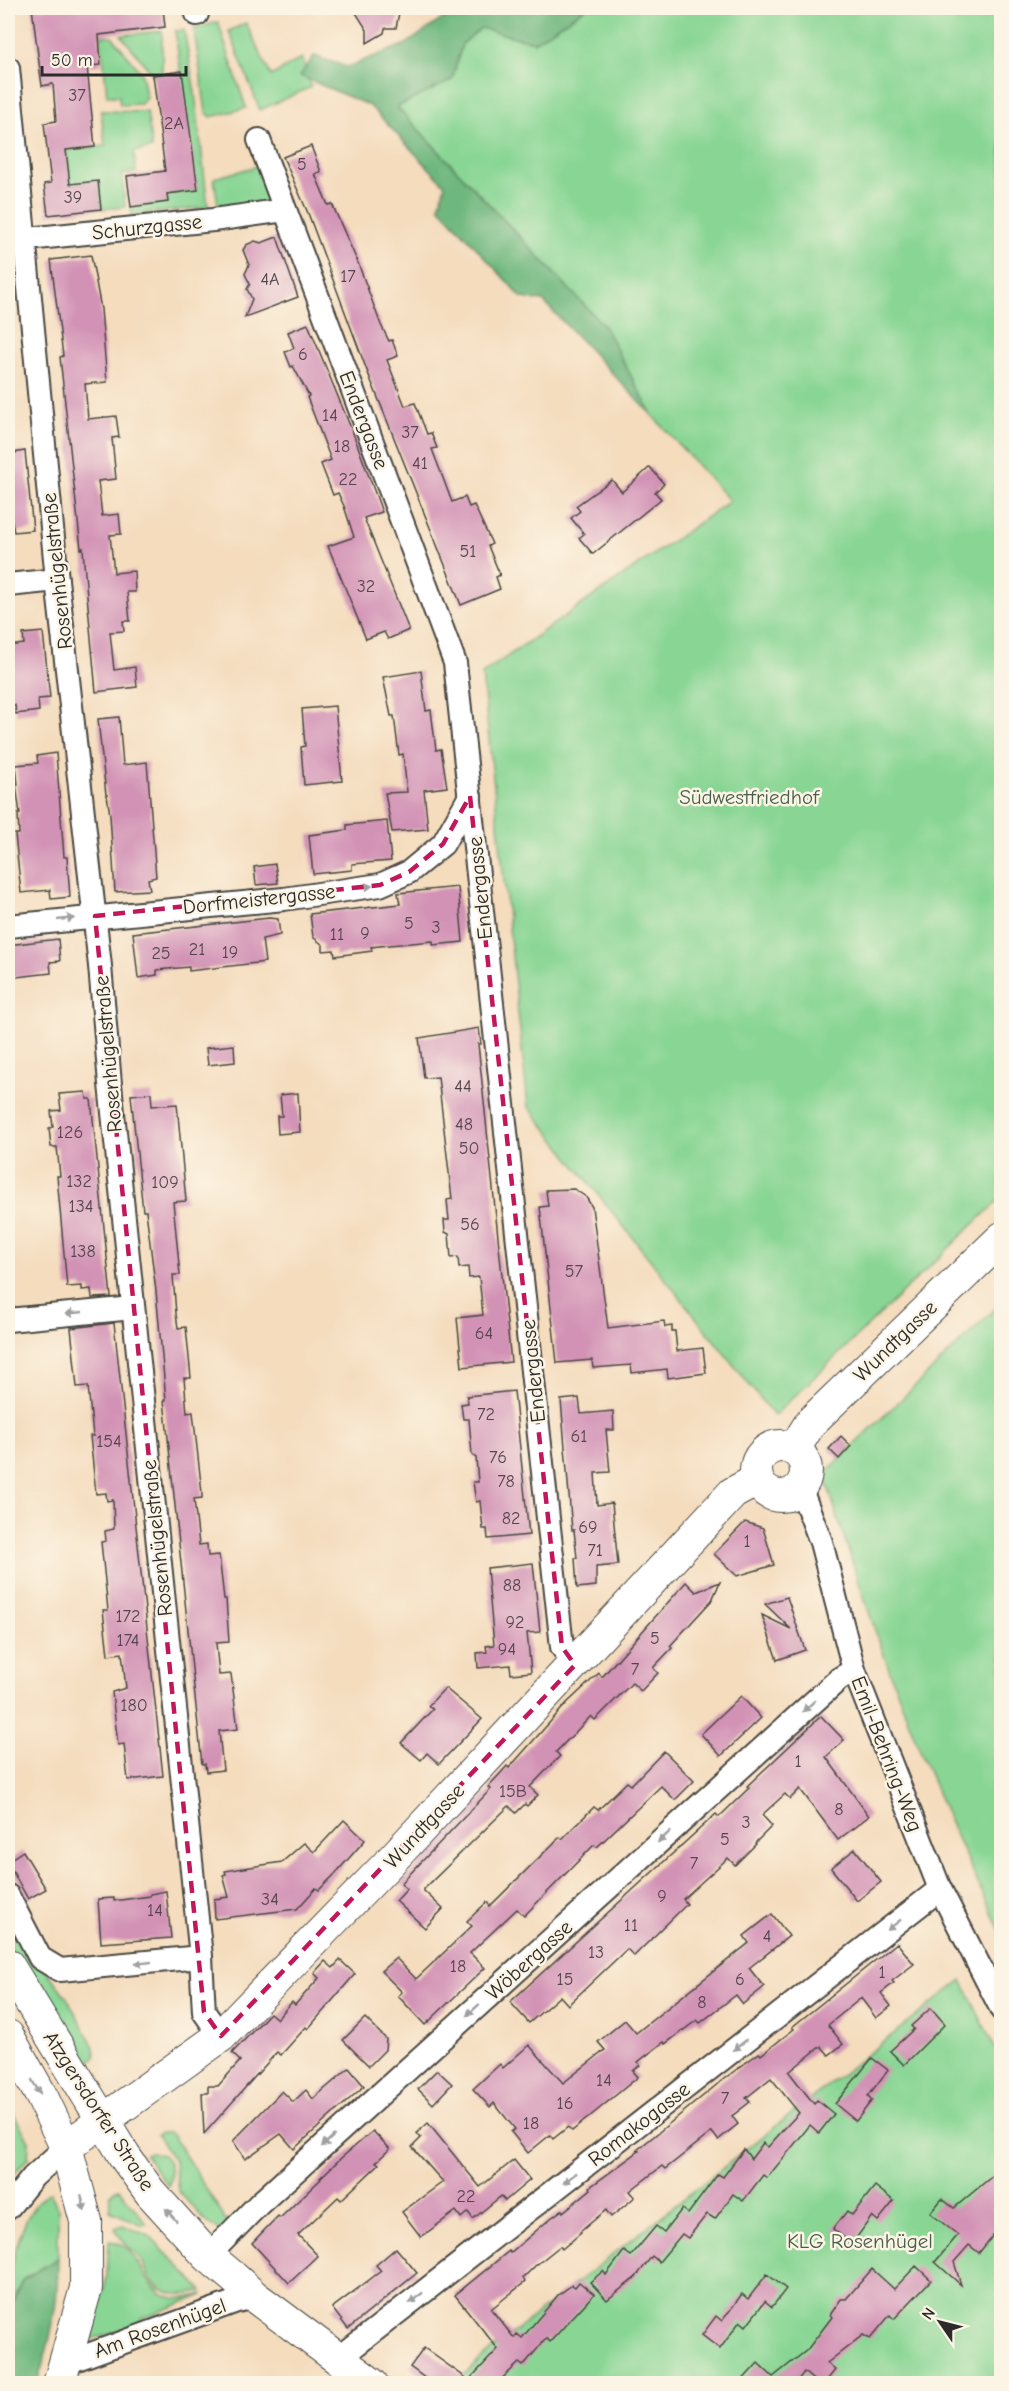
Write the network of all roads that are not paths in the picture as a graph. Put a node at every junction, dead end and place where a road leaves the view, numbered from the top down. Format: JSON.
{"nodes":[{"id":1,"x":8,"y":68,"type":"edge"},
{"id":2,"x":259,"y":140,"type":"dead end"},
{"id":3,"x":285,"y":210,"type":"junction"},
{"id":4,"x":16,"y":240,"type":"edge"},
{"id":5,"x":57,"y":580,"type":"junction"},
{"id":6,"x":8,"y":585,"type":"edge"},
{"id":7,"x":470,"y":796,"type":"junction"},
{"id":8,"x":95,"y":916,"type":"junction"},
{"id":9,"x":8,"y":926,"type":"edge"},
{"id":10,"x":1002,"y":1238,"type":"edge"},
{"id":11,"x":133,"y":1308,"type":"junction"},
{"id":12,"x":8,"y":1320,"type":"edge"},
{"id":13,"x":794,"y":1449,"type":"junction"},
{"id":14,"x":757,"y":1480,"type":"junction"},
{"id":15,"x":800,"y":1487,"type":"junction"},
{"id":16,"x":575,"y":1665,"type":"junction"},
{"id":17,"x":854,"y":1670,"type":"junction"},
{"id":18,"x":940,"y":1889,"type":"junction"},
{"id":19,"x":8,"y":1896,"type":"edge"},
{"id":20,"x":201,"y":1957,"type":"junction"},
{"id":21,"x":8,"y":1965,"type":"edge"},
{"id":22,"x":1002,"y":2010,"type":"edge"},
{"id":23,"x":8,"y":2036,"type":"edge"},
{"id":24,"x":221,"y":2036,"type":"junction"},
{"id":25,"x":102,"y":2120,"type":"junction"},
{"id":26,"x":66,"y":2147,"type":"junction"},
{"id":27,"x":8,"y":2208,"type":"edge"},
{"id":28,"x":208,"y":2256,"type":"junction"},
{"id":29,"x":255,"y":2297,"type":"junction"},
{"id":30,"x":339,"y":2358,"type":"junction"},
{"id":31,"x":62,"y":2373,"type":"edge"},
{"id":32,"x":372,"y":2384,"type":"edge"}],
"edges":[{"from":1,"to":4,"type":"street","name":"Rosenhügelstraße"},
{"from":2,"to":3,"type":"street","name":"Endergasse"},
{"from":3,"to":4,"type":"street","name":"Schurzgasse"},
{"from":3,"to":7,"type":"street","name":"Endergasse"},
{"from":4,"to":5,"type":"street","name":"Rosenhügelstraße"},
{"from":5,"to":6,"type":"street"},
{"from":5,"to":8,"type":"street","name":"Rosenhügelstraße"},
{"from":8,"to":7,"type":"street","name":"Dorfmeistergasse","one_way":true},
{"from":7,"to":16,"type":"street","name":"Endergasse"},
{"from":9,"to":8,"type":"street","name":"Dorfmeistergasse","one_way":true},
{"from":8,"to":11,"type":"street","name":"Rosenhügelstraße"},
{"from":10,"to":13,"type":"street","name":"Wundtgasse"},
{"from":11,"to":12,"type":"street","one_way":true},
{"from":11,"to":20,"type":"street","name":"Rosenhügelstraße"},
{"from":13,"to":14,"type":"street"},
{"from":13,"to":15,"type":"street"},
{"from":14,"to":15,"type":"street"},
{"from":14,"to":16,"type":"street","name":"Wundtgasse"},
{"from":15,"to":17,"type":"street","name":"Emil-Behring-Weg"},
{"from":16,"to":24,"type":"street","name":"Wundtgasse"},
{"from":17,"to":18,"type":"street","name":"Emil-Behring-Weg"},
{"from":17,"to":28,"type":"street","name":"Wöbergasse","one_way":true},
{"from":18,"to":22,"type":"street","name":"Emil-Behring-Weg"},
{"from":18,"to":30,"type":"street","name":"Romakogasse","one_way":true},
{"from":20,"to":19,"type":"street","one_way":true},
{"from":20,"to":24,"type":"street","name":"Rosenhügelstraße"},
{"from":21,"to":25,"type":"street","name":"Atzgersdorfer Straße"},
{"from":23,"to":26,"type":"street","name":"Atzgersdorfer Straße","one_way":true},
{"from":24,"to":25,"type":"street","name":"Wundtgasse"},
{"from":25,"to":26,"type":"street","name":"Wundtgasse"},
{"from":28,"to":25,"type":"street","name":"Atzgersdorfer Straße","one_way":true},
{"from":26,"to":27,"type":"street"},
{"from":26,"to":31,"type":"street","one_way":true},
{"from":28,"to":29,"type":"street","name":"Atzgersdorfer Straße"},
{"from":29,"to":30,"type":"street","name":"Atzgersdorfer Straße"},
{"from":29,"to":31,"type":"street","name":"Am Rosenhügel"},
{"from":30,"to":32,"type":"street","name":"Atzgersdorfer Straße"}]}
